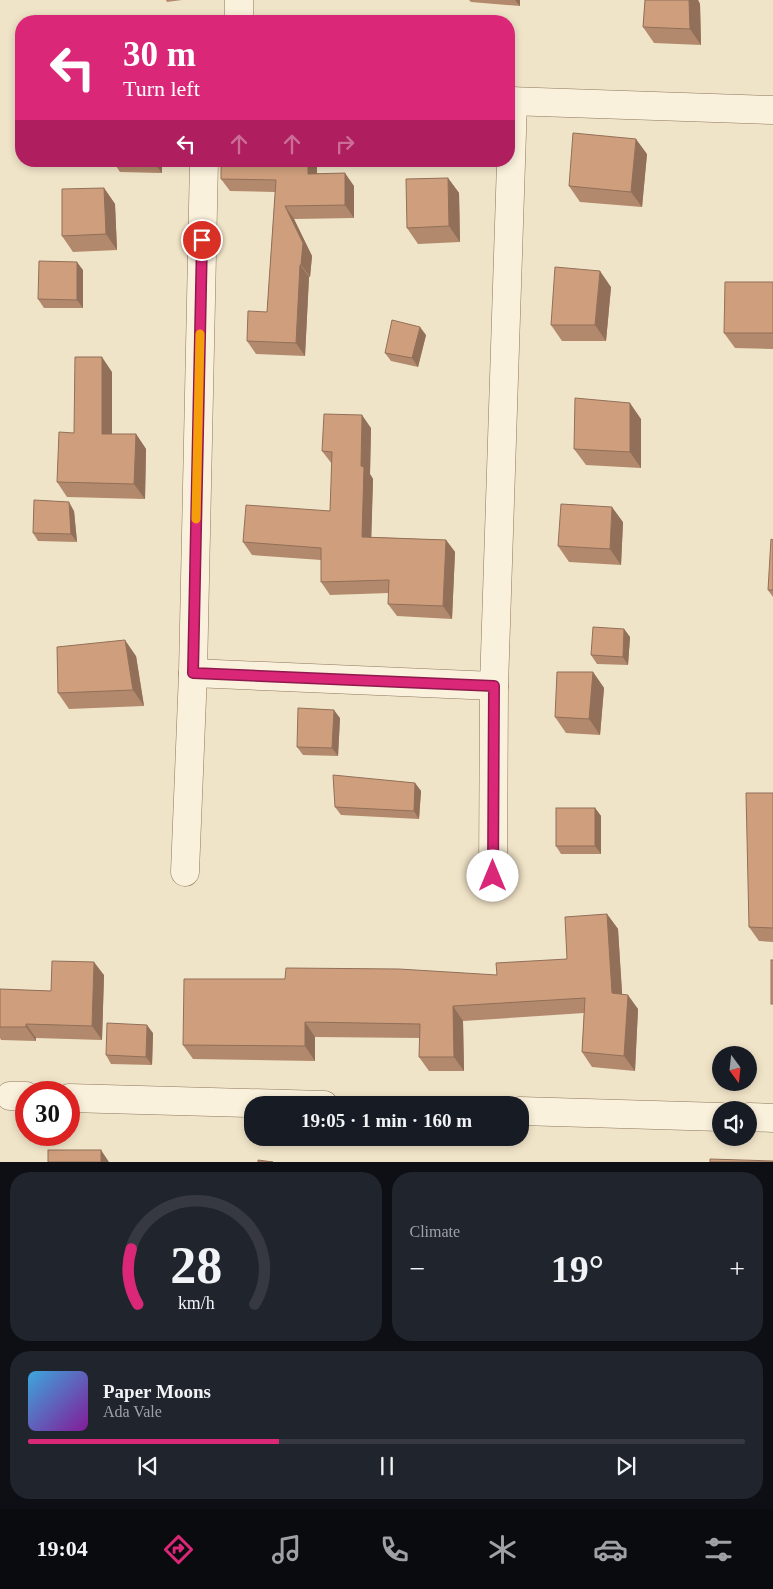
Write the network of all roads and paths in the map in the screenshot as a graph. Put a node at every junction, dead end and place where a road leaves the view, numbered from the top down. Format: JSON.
{"nodes":[{"id":1,"x":239,"y":0,"type":"edge"},
{"id":2,"x":239,"y":15,"type":"edge"},
{"id":3,"x":515,"y":101,"type":"edge"},
{"id":4,"x":773,"y":110,"type":"edge"},
{"id":5,"x":204,"y":167,"type":"edge"},
{"id":6,"x":509,"y":167,"type":"edge"},
{"id":7,"x":193,"y":673,"type":"junction"},
{"id":8,"x":494,"y":686,"type":"junction"},
{"id":9,"x":185,"y":872,"type":"dead end"},
{"id":10,"x":493,"y":876,"type":"dead end"},
{"id":11,"x":80,"y":1098,"type":"edge"},
{"id":12,"x":244,"y":1103,"type":"edge"},
{"id":13,"x":529,"y":1111,"type":"edge"},
{"id":14,"x":712,"y":1117,"type":"edge"},
{"id":15,"x":757,"y":1117,"type":"edge"},
{"id":16,"x":773,"y":1118,"type":"edge"}],
"edges":[{"from":1,"to":2,"type":"street"},
{"from":3,"to":4,"type":"street"},
{"from":5,"to":7,"type":"street"},
{"from":6,"to":8,"type":"street"},
{"from":7,"to":8,"type":"street"},
{"from":7,"to":9,"type":"street"},
{"from":8,"to":10,"type":"street"},
{"from":11,"to":12,"type":"street"},
{"from":13,"to":14,"type":"street"},
{"from":15,"to":16,"type":"street"}]}
